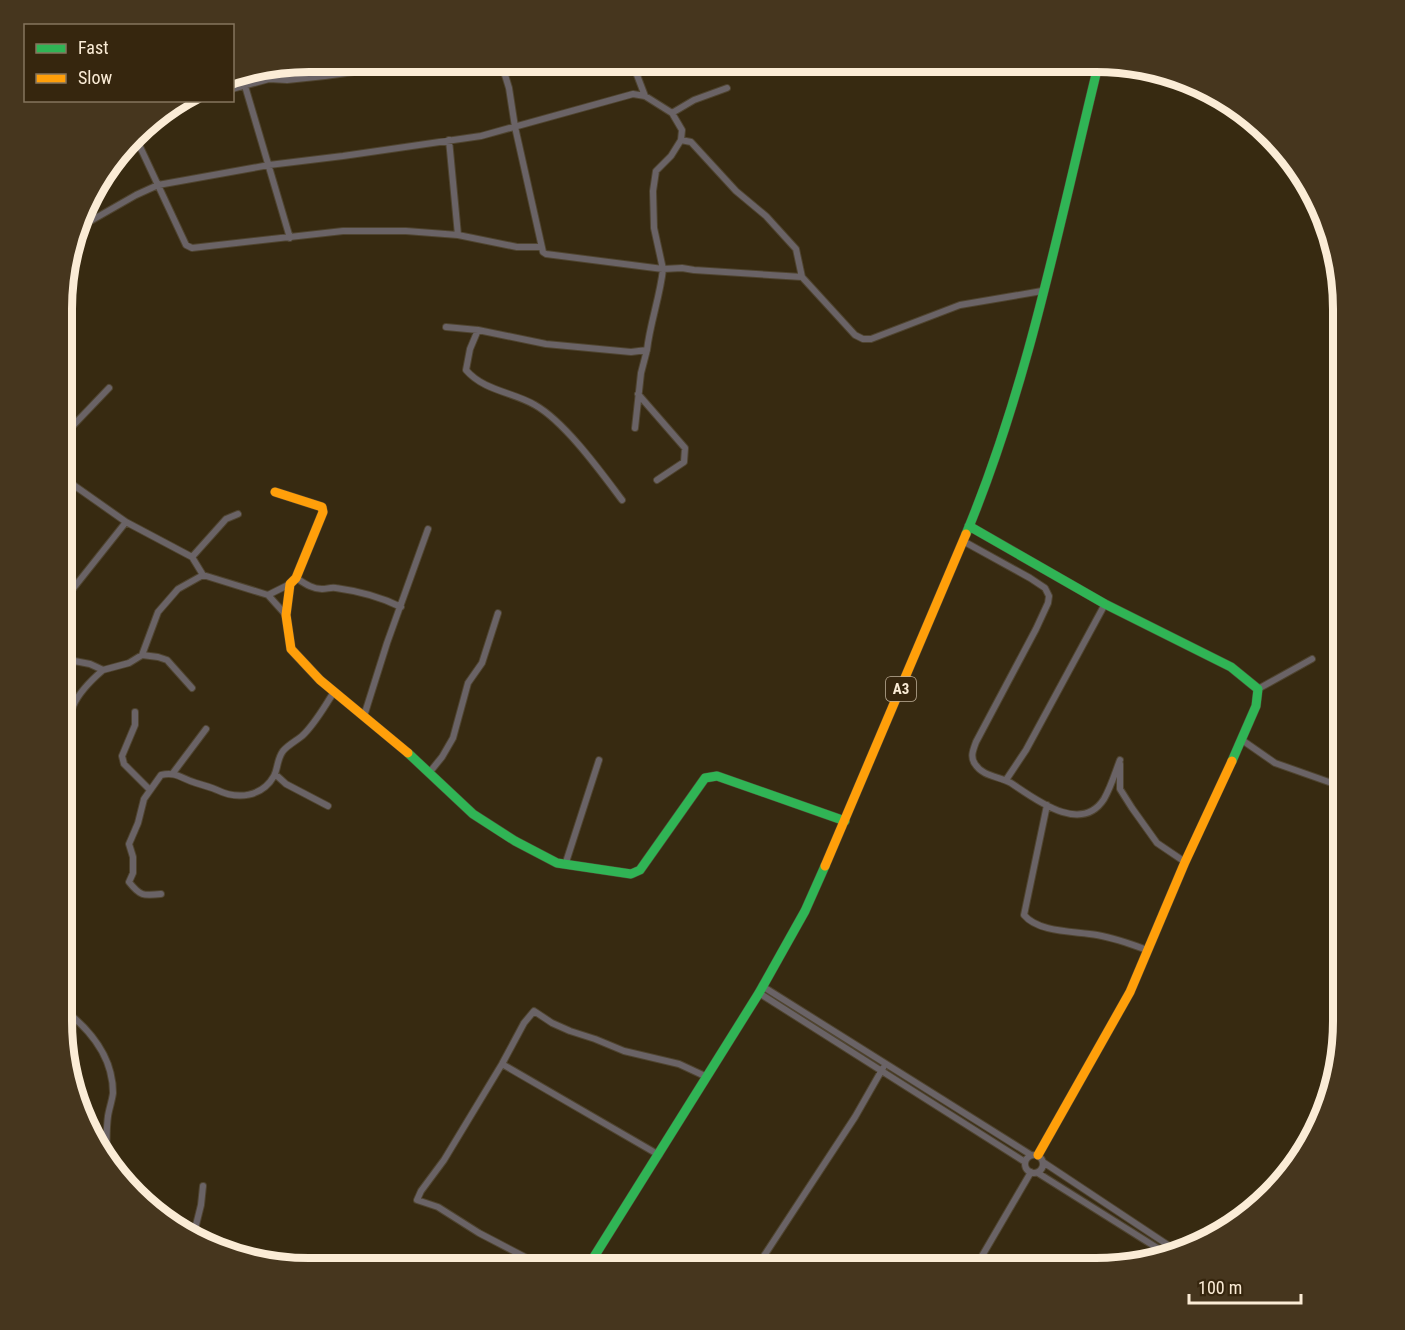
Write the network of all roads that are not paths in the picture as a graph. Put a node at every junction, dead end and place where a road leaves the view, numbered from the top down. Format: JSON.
{"nodes":[{"id":1,"x":350,"y":72,"type":"edge"},
{"id":2,"x":504,"y":72,"type":"edge"},
{"id":3,"x":636,"y":72,"type":"edge"},
{"id":4,"x":1097,"y":72,"type":"edge"},
{"id":5,"x":245,"y":86,"type":"junction"},
{"id":6,"x":727,"y":88,"type":"dead end"},
{"id":7,"x":234,"y":89,"type":"edge"},
{"id":8,"x":645,"y":96,"type":"junction"},
{"id":9,"x":672,"y":113,"type":"junction"},
{"id":10,"x":515,"y":127,"type":"junction"},
{"id":11,"x":449,"y":140,"type":"junction"},
{"id":12,"x":681,"y":140,"type":"junction"},
{"id":13,"x":139,"y":144,"type":"edge"},
{"id":14,"x":269,"y":165,"type":"junction"},
{"id":15,"x":158,"y":186,"type":"junction"},
{"id":16,"x":88,"y":223,"type":"edge"},
{"id":17,"x":458,"y":235,"type":"junction"},
{"id":18,"x":290,"y":238,"type":"junction"},
{"id":19,"x":541,"y":247,"type":"junction"},
{"id":20,"x":663,"y":269,"type":"junction"},
{"id":21,"x":802,"y":277,"type":"junction"},
{"id":22,"x":1042,"y":291,"type":"junction"},
{"id":23,"x":446,"y":327,"type":"dead end"},
{"id":24,"x":478,"y":330,"type":"junction"},
{"id":25,"x":647,"y":351,"type":"junction"},
{"id":26,"x":109,"y":388,"type":"dead end"},
{"id":27,"x":638,"y":394,"type":"junction"},
{"id":28,"x":72,"y":427,"type":"edge"},
{"id":29,"x":635,"y":428,"type":"dead end"},
{"id":30,"x":657,"y":480,"type":"dead end"},
{"id":31,"x":72,"y":485,"type":"edge"},
{"id":32,"x":275,"y":492,"type":"dead end"},
{"id":33,"x":622,"y":500,"type":"dead end"},
{"id":34,"x":238,"y":514,"type":"dead end"},
{"id":35,"x":126,"y":522,"type":"junction"},
{"id":36,"x":969,"y":526,"type":"junction"},
{"id":37,"x":428,"y":529,"type":"dead end"},
{"id":38,"x":963,"y":541,"type":"junction"},
{"id":39,"x":192,"y":557,"type":"junction"},
{"id":40,"x":203,"y":574,"type":"junction"},
{"id":41,"x":293,"y":581,"type":"junction"},
{"id":42,"x":72,"y":590,"type":"edge"},
{"id":43,"x":268,"y":594,"type":"junction"},
{"id":44,"x":1105,"y":604,"type":"junction"},
{"id":45,"x":400,"y":607,"type":"junction"},
{"id":46,"x":498,"y":613,"type":"dead end"},
{"id":47,"x":286,"y":615,"type":"junction"},
{"id":48,"x":142,"y":655,"type":"junction"},
{"id":49,"x":1312,"y":659,"type":"dead end"},
{"id":50,"x":72,"y":660,"type":"edge"},
{"id":51,"x":103,"y":670,"type":"junction"},
{"id":52,"x":192,"y":688,"type":"dead end"},
{"id":53,"x":1258,"y":689,"type":"junction"},
{"id":54,"x":334,"y":692,"type":"junction"},
{"id":55,"x":72,"y":709,"type":"edge"},
{"id":56,"x":135,"y":712,"type":"dead end"},
{"id":57,"x":364,"y":716,"type":"junction"},
{"id":58,"x":206,"y":729,"type":"dead end"},
{"id":59,"x":1242,"y":740,"type":"junction"},
{"id":60,"x":599,"y":760,"type":"dead end"},
{"id":61,"x":173,"y":773,"type":"junction"},
{"id":62,"x":429,"y":773,"type":"junction"},
{"id":63,"x":275,"y":774,"type":"junction"},
{"id":64,"x":1006,"y":780,"type":"junction"},
{"id":65,"x":1333,"y":783,"type":"edge"},
{"id":66,"x":149,"y":789,"type":"junction"},
{"id":67,"x":1047,"y":805,"type":"junction"},
{"id":68,"x":328,"y":806,"type":"dead end"},
{"id":69,"x":845,"y":821,"type":"junction"},
{"id":70,"x":1185,"y":862,"type":"junction"},
{"id":71,"x":567,"y":865,"type":"junction"},
{"id":72,"x":161,"y":894,"type":"dead end"},
{"id":73,"x":1147,"y":950,"type":"junction"},
{"id":74,"x":761,"y":990,"type":"junction"},
{"id":75,"x":72,"y":1016,"type":"edge"},
{"id":76,"x":502,"y":1064,"type":"junction"},
{"id":77,"x":883,"y":1067,"type":"junction"},
{"id":78,"x":707,"y":1077,"type":"junction"},
{"id":79,"x":107,"y":1144,"type":"edge"},
{"id":80,"x":659,"y":1155,"type":"junction"},
{"id":81,"x":1038,"y":1158,"type":"junction"},
{"id":82,"x":1025,"y":1162,"type":"junction"},
{"id":83,"x":1035,"y":1172,"type":"junction"},
{"id":84,"x":203,"y":1186,"type":"dead end"},
{"id":85,"x":195,"y":1229,"type":"edge"},
{"id":86,"x":1169,"y":1246,"type":"edge"},
{"id":87,"x":1159,"y":1249,"type":"edge"},
{"id":88,"x":527,"y":1258,"type":"edge"},
{"id":89,"x":593,"y":1258,"type":"edge"},
{"id":90,"x":763,"y":1258,"type":"edge"},
{"id":91,"x":981,"y":1258,"type":"edge"}],
"edges":[{"from":1,"to":5,"type":"street"},
{"from":2,"to":10,"type":"street"},
{"from":3,"to":8,"type":"street"},
{"from":4,"to":22,"type":"main road","number":"A3"},
{"from":5,"to":7,"type":"street"},
{"from":5,"to":14,"type":"street"},
{"from":6,"to":9,"type":"street"},
{"from":8,"to":9,"type":"street"},
{"from":8,"to":10,"type":"street"},
{"from":9,"to":12,"type":"street"},
{"from":10,"to":11,"type":"street"},
{"from":10,"to":19,"type":"street"},
{"from":11,"to":14,"type":"street"},
{"from":11,"to":17,"type":"street"},
{"from":12,"to":20,"type":"street"},
{"from":12,"to":21,"type":"street"},
{"from":13,"to":15,"type":"street"},
{"from":14,"to":15,"type":"street"},
{"from":14,"to":18,"type":"street"},
{"from":15,"to":16,"type":"street"},
{"from":15,"to":18,"type":"street"},
{"from":17,"to":18,"type":"street"},
{"from":17,"to":19,"type":"street"},
{"from":19,"to":20,"type":"street"},
{"from":20,"to":21,"type":"street"},
{"from":20,"to":25,"type":"street"},
{"from":21,"to":22,"type":"street"},
{"from":22,"to":36,"type":"main road","number":"A3"},
{"from":23,"to":24,"type":"street"},
{"from":24,"to":25,"type":"street"},
{"from":24,"to":33,"type":"street"},
{"from":25,"to":27,"type":"street"},
{"from":26,"to":28,"type":"street"},
{"from":27,"to":29,"type":"street"},
{"from":27,"to":30,"type":"street"},
{"from":31,"to":35,"type":"street"},
{"from":32,"to":41,"type":"main road"},
{"from":34,"to":39,"type":"street"},
{"from":35,"to":39,"type":"street"},
{"from":35,"to":42,"type":"street"},
{"from":36,"to":38,"type":"main road","number":"A3"},
{"from":36,"to":44,"type":"main road"},
{"from":37,"to":45,"type":"street"},
{"from":38,"to":64,"type":"street"},
{"from":38,"to":69,"type":"main road","number":"A3"},
{"from":39,"to":40,"type":"street"},
{"from":40,"to":43,"type":"street"},
{"from":40,"to":48,"type":"street"},
{"from":41,"to":43,"type":"street"},
{"from":41,"to":45,"type":"street"},
{"from":41,"to":47,"type":"main road"},
{"from":43,"to":47,"type":"street"},
{"from":44,"to":53,"type":"main road"},
{"from":44,"to":64,"type":"street"},
{"from":45,"to":57,"type":"street"},
{"from":46,"to":62,"type":"street"},
{"from":47,"to":54,"type":"main road"},
{"from":48,"to":51,"type":"street"},
{"from":48,"to":52,"type":"street"},
{"from":49,"to":53,"type":"street"},
{"from":50,"to":51,"type":"street"},
{"from":51,"to":55,"type":"street"},
{"from":53,"to":59,"type":"main road"},
{"from":54,"to":57,"type":"main road"},
{"from":54,"to":63,"type":"street"},
{"from":56,"to":66,"type":"street"},
{"from":57,"to":62,"type":"main road"},
{"from":58,"to":61,"type":"street"},
{"from":59,"to":65,"type":"street"},
{"from":59,"to":70,"type":"main road"},
{"from":60,"to":71,"type":"street"},
{"from":61,"to":63,"type":"street"},
{"from":61,"to":66,"type":"street"},
{"from":62,"to":71,"type":"main road"},
{"from":63,"to":68,"type":"street"},
{"from":64,"to":67,"type":"street"},
{"from":66,"to":72,"type":"street"},
{"from":67,"to":70,"type":"street"},
{"from":67,"to":73,"type":"street"},
{"from":69,"to":71,"type":"main road"},
{"from":69,"to":74,"type":"main road","number":"A3"},
{"from":70,"to":73,"type":"main road"},
{"from":73,"to":81,"type":"main road"},
{"from":74,"to":77,"type":"street"},
{"from":74,"to":78,"type":"main road","number":"A3"},
{"from":75,"to":79,"type":"street"},
{"from":76,"to":78,"type":"street"},
{"from":76,"to":80,"type":"street"},
{"from":76,"to":88,"type":"street"},
{"from":77,"to":81,"type":"street"},
{"from":77,"to":82,"type":"street"},
{"from":77,"to":90,"type":"street"},
{"from":78,"to":80,"type":"main road","number":"A3"},
{"from":80,"to":89,"type":"main road","number":"A3"},
{"from":81,"to":82,"type":"street"},
{"from":81,"to":83,"type":"street"},
{"from":81,"to":86,"type":"street"},
{"from":82,"to":83,"type":"street"},
{"from":83,"to":87,"type":"street"},
{"from":83,"to":91,"type":"street"},
{"from":84,"to":85,"type":"street"}]}
